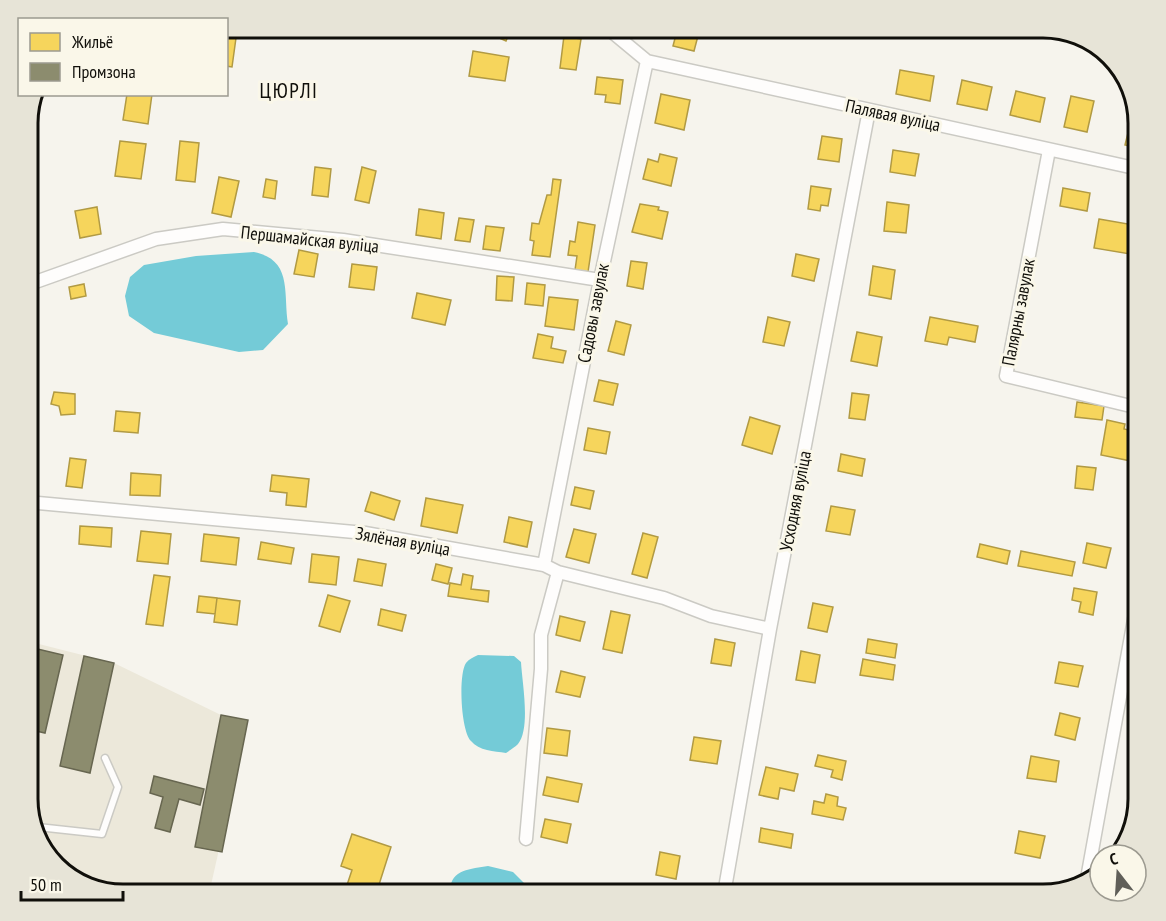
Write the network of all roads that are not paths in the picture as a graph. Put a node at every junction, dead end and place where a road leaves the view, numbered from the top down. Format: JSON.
{"nodes":[{"id":1,"x":626,"y":38,"type":"edge"},
{"id":2,"x":647,"y":61,"type":"junction"},
{"id":3,"x":869,"y":110,"type":"junction"},
{"id":4,"x":1049,"y":150,"type":"junction"},
{"id":5,"x":1128,"y":167,"type":"edge"},
{"id":6,"x":600,"y":280,"type":"junction"},
{"id":7,"x":38,"y":281,"type":"edge"},
{"id":8,"x":1128,"y":405,"type":"edge"},
{"id":9,"x":38,"y":503,"type":"edge"},
{"id":10,"x":544,"y":565,"type":"junction"},
{"id":11,"x":558,"y":573,"type":"junction"},
{"id":12,"x":770,"y":629,"type":"junction"},
{"id":13,"x":1128,"y":653,"type":"edge"},
{"id":14,"x":105,"y":758,"type":"dead end"},
{"id":15,"x":43,"y":828,"type":"edge"},
{"id":16,"x":526,"y":839,"type":"dead end"},
{"id":17,"x":1089,"y":870,"type":"edge"},
{"id":18,"x":726,"y":884,"type":"edge"}],
"edges":[{"from":1,"to":2,"type":"street"},
{"from":2,"to":3,"type":"street","name":"Палявая вуліца"},
{"from":2,"to":6,"type":"street","name":"Садовы завулак"},
{"from":3,"to":4,"type":"street","name":"Палявая вуліца"},
{"from":3,"to":12,"type":"street","name":"Усходняя вуліца"},
{"from":4,"to":5,"type":"street","name":"Палявая вуліца"},
{"from":4,"to":8,"type":"street","name":"Палярны завулак"},
{"from":6,"to":7,"type":"street","name":"Першамайская вуліца"},
{"from":6,"to":10,"type":"street","name":"Садовы завулак"},
{"from":9,"to":10,"type":"street","name":"Зялёная вуліца"},
{"from":10,"to":11,"type":"street","name":"Зялёная вуліца"},
{"from":11,"to":12,"type":"street","name":"Зялёная вуліца"},
{"from":11,"to":16,"type":"street"},
{"from":12,"to":18,"type":"street","name":"Усходняя вуліца"},
{"from":13,"to":17,"type":"street"},
{"from":14,"to":15,"type":"lane"}]}
